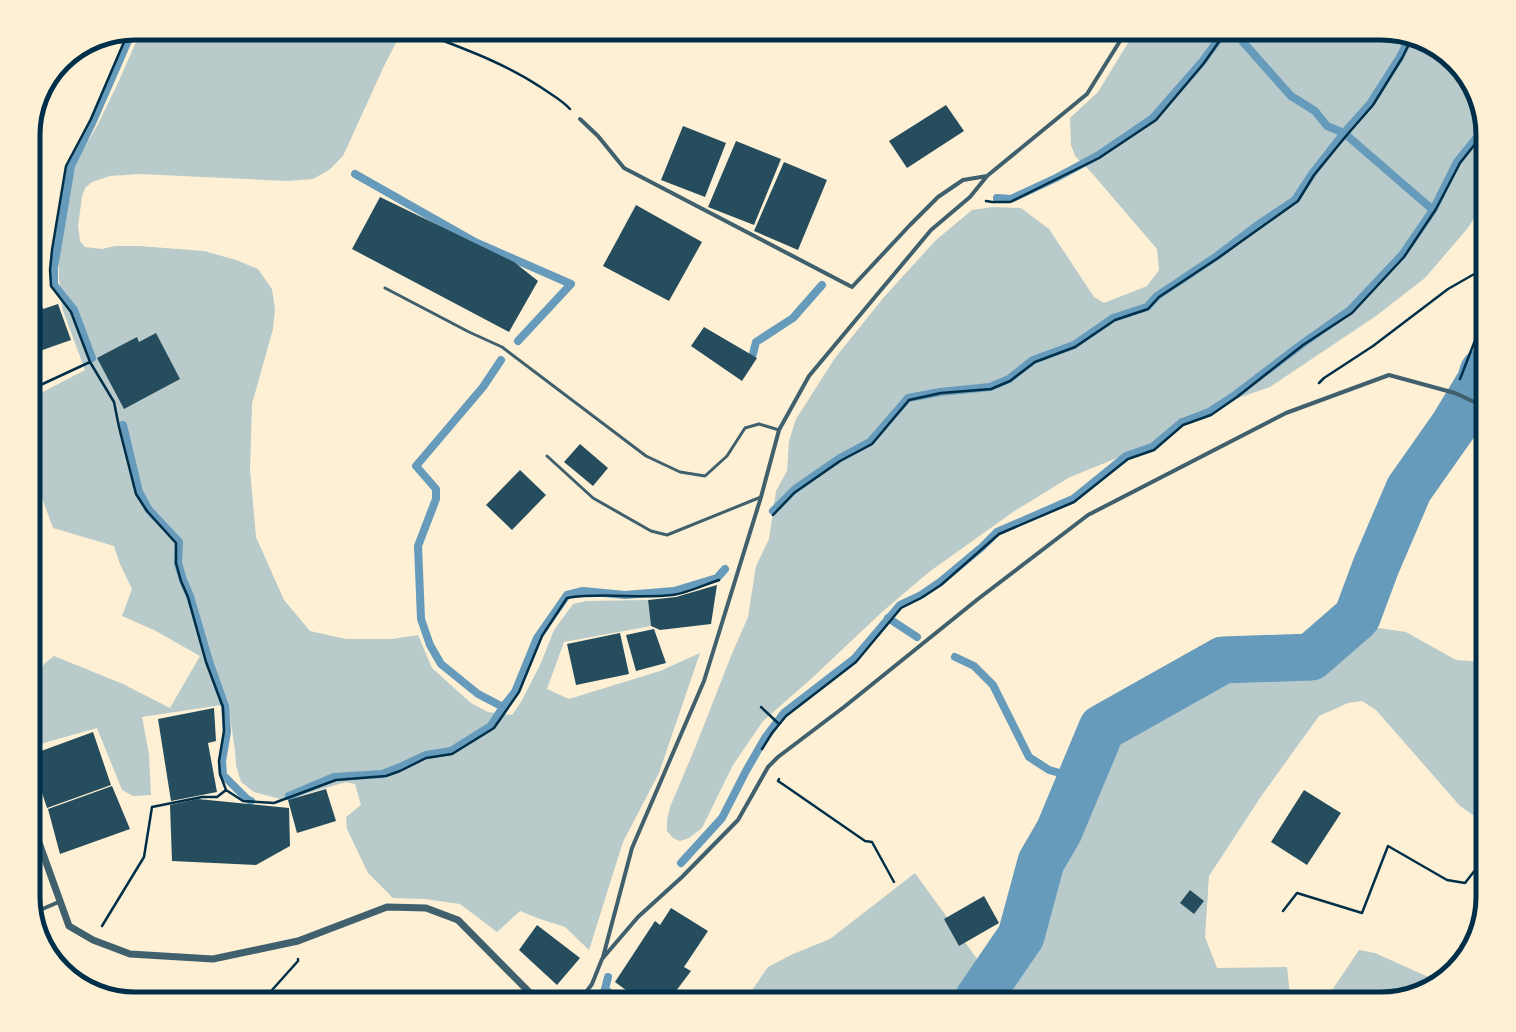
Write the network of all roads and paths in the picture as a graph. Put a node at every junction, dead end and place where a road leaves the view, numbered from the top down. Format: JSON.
{"nodes":[{"id":1,"x":441,"y":40,"type":"edge"},
{"id":2,"x":1121,"y":40,"type":"edge"},
{"id":3,"x":1220,"y":40,"type":"edge"},
{"id":4,"x":1409,"y":44,"type":"edge"},
{"id":5,"x":580,"y":119,"type":"joint"},
{"id":6,"x":1346,"y":135,"type":"dead end"},
{"id":7,"x":1476,"y":140,"type":"edge"},
{"id":8,"x":987,"y":176,"type":"junction"},
{"id":9,"x":970,"y":197,"type":"junction"},
{"id":10,"x":1476,"y":273,"type":"edge"},
{"id":11,"x":385,"y":288,"type":"dead end"},
{"id":12,"x":1476,"y":338,"type":"edge"},
{"id":13,"x":90,"y":362,"type":"dead end"},
{"id":14,"x":40,"y":385,"type":"edge"},
{"id":15,"x":1315,"y":388,"type":"dead end"},
{"id":16,"x":1455,"y":393,"type":"junction"},
{"id":17,"x":1476,"y":403,"type":"edge"},
{"id":18,"x":779,"y":430,"type":"junction"},
{"id":19,"x":547,"y":456,"type":"dead end"},
{"id":20,"x":762,"y":497,"type":"junction"},
{"id":21,"x":890,"y":623,"type":"dead end"},
{"id":22,"x":761,"y":707,"type":"dead end"},
{"id":23,"x":779,"y":724,"type":"dead end"},
{"id":24,"x":781,"y":776,"type":"dead end"},
{"id":25,"x":226,"y":790,"type":"dead end"},
{"id":26,"x":40,"y":845,"type":"edge"},
{"id":27,"x":1476,"y":868,"type":"edge"},
{"id":28,"x":894,"y":882,"type":"dead end"},
{"id":29,"x":61,"y":901,"type":"junction"},
{"id":30,"x":41,"y":910,"type":"edge"},
{"id":31,"x":1284,"y":911,"type":"dead end"},
{"id":32,"x":94,"y":940,"type":"junction"},
{"id":33,"x":298,"y":941,"type":"junction"},
{"id":34,"x":602,"y":960,"type":"junction"},
{"id":35,"x":270,"y":992,"type":"edge"},
{"id":36,"x":528,"y":992,"type":"edge"},
{"id":37,"x":586,"y":992,"type":"edge"}],
"edges":[{"from":1,"to":5,"type":"path"},
{"from":2,"to":8,"type":"street"},
{"from":3,"to":9,"type":"path"},
{"from":4,"to":6,"type":"path"},
{"from":5,"to":8,"type":"street"},
{"from":7,"to":21,"type":"path"},
{"from":8,"to":9,"type":"street"},
{"from":9,"to":18,"type":"street"},
{"from":10,"to":15,"type":"path"},
{"from":11,"to":18,"type":"lane"},
{"from":12,"to":16,"type":"path"},
{"from":13,"to":14,"type":"path"},
{"from":16,"to":17,"type":"street"},
{"from":16,"to":34,"type":"street"},
{"from":18,"to":20,"type":"street"},
{"from":19,"to":20,"type":"lane"},
{"from":20,"to":34,"type":"street"},
{"from":22,"to":23,"type":"path"},
{"from":24,"to":28,"type":"path"},
{"from":25,"to":32,"type":"path"},
{"from":26,"to":29,"type":"street"},
{"from":27,"to":31,"type":"path"},
{"from":29,"to":30,"type":"street"},
{"from":29,"to":32,"type":"street"},
{"from":32,"to":33,"type":"street"},
{"from":33,"to":35,"type":"path"},
{"from":33,"to":36,"type":"street"},
{"from":34,"to":37,"type":"street"}]}
